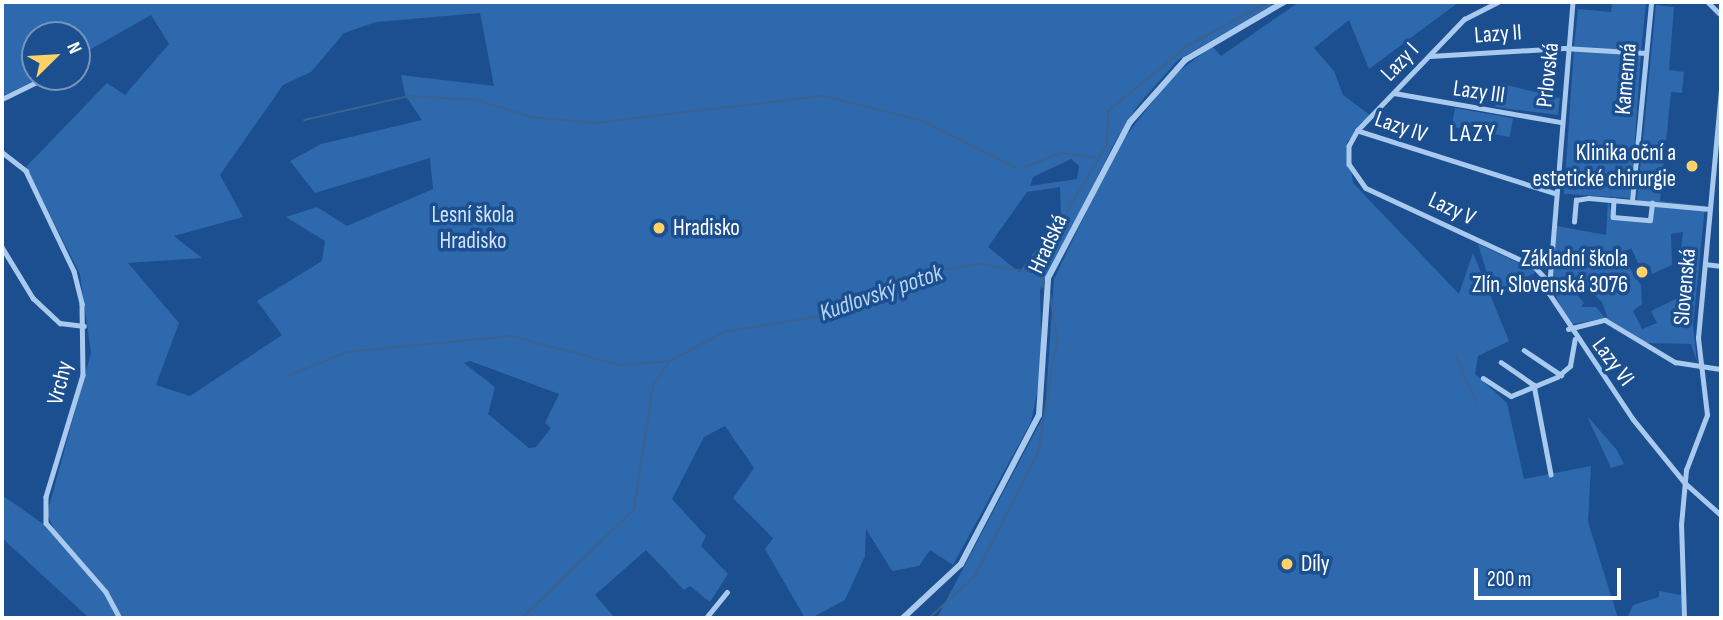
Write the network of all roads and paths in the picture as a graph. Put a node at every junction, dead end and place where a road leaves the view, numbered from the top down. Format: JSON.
{"nodes":[{"id":1,"x":1284,"y":2,"type":"edge"},
{"id":2,"x":1499,"y":2,"type":"edge"},
{"id":3,"x":1573,"y":2,"type":"edge"},
{"id":4,"x":1651,"y":2,"type":"edge"},
{"id":5,"x":1708,"y":2,"type":"edge"},
{"id":6,"x":1721,"y":15,"type":"edge"},
{"id":7,"x":1445,"y":40,"type":"junction"},
{"id":8,"x":1568,"y":48,"type":"junction"},
{"id":9,"x":1646,"y":53,"type":"junction"},
{"id":10,"x":1454,"y":55,"type":"junction"},
{"id":11,"x":1429,"y":56,"type":"junction"},
{"id":12,"x":21,"y":90,"type":"edge"},
{"id":13,"x":1721,"y":90,"type":"edge"},
{"id":14,"x":1394,"y":93,"type":"junction"},
{"id":15,"x":2,"y":99,"type":"edge"},
{"id":16,"x":1561,"y":122,"type":"junction"},
{"id":17,"x":1359,"y":130,"type":"junction"},
{"id":18,"x":2,"y":152,"type":"edge"},
{"id":19,"x":1349,"y":164,"type":"joint"},
{"id":20,"x":1554,"y":193,"type":"junction"},
{"id":21,"x":1614,"y":200,"type":"junction"},
{"id":22,"x":1632,"y":201,"type":"junction"},
{"id":23,"x":1652,"y":203,"type":"junction"},
{"id":24,"x":1710,"y":209,"type":"junction"},
{"id":25,"x":1574,"y":222,"type":"dead end"},
{"id":26,"x":2,"y":247,"type":"edge"},
{"id":27,"x":1550,"y":247,"type":"junction"},
{"id":28,"x":1526,"y":262,"type":"junction"},
{"id":29,"x":1705,"y":264,"type":"junction"},
{"id":30,"x":1721,"y":266,"type":"edge"},
{"id":31,"x":1547,"y":280,"type":"junction"},
{"id":32,"x":83,"y":326,"type":"junction"},
{"id":33,"x":1567,"y":329,"type":"junction"},
{"id":34,"x":1575,"y":340,"type":"junction"},
{"id":35,"x":1524,"y":350,"type":"dead end"},
{"id":36,"x":1502,"y":362,"type":"dead end"},
{"id":37,"x":1701,"y":368,"type":"junction"},
{"id":38,"x":1721,"y":369,"type":"edge"},
{"id":39,"x":1560,"y":375,"type":"junction"},
{"id":40,"x":1483,"y":378,"type":"dead end"},
{"id":41,"x":1534,"y":385,"type":"junction"},
{"id":42,"x":1551,"y":474,"type":"dead end"},
{"id":43,"x":1685,"y":483,"type":"junction"},
{"id":44,"x":1721,"y":515,"type":"edge"},
{"id":45,"x":727,"y":592,"type":"dead end"},
{"id":46,"x":120,"y":617,"type":"edge"},
{"id":47,"x":708,"y":618,"type":"edge"},
{"id":48,"x":903,"y":618,"type":"edge"},
{"id":49,"x":1684,"y":618,"type":"edge"}],
"edges":[{"from":1,"to":48,"type":"street","name":"Hradská"},
{"from":2,"to":7,"type":"street","name":"Lazy I"},
{"from":3,"to":8,"type":"street","name":"Prlovská"},
{"from":4,"to":9,"type":"street","name":"Kamenná"},
{"from":5,"to":6,"type":"street"},
{"from":7,"to":10,"type":"street"},
{"from":7,"to":11,"type":"street","name":"Lazy I"},
{"from":8,"to":9,"type":"street","name":"Lazy II"},
{"from":8,"to":10,"type":"street","name":"Lazy II"},
{"from":8,"to":16,"type":"street","name":"Prlovská"},
{"from":9,"to":22,"type":"street","name":"Kamenná"},
{"from":10,"to":11,"type":"street","name":"Lazy II"},
{"from":11,"to":14,"type":"street","name":"Lazy I"},
{"from":12,"to":15,"type":"street"},
{"from":13,"to":24,"type":"street","name":"Slovenská"},
{"from":14,"to":16,"type":"street","name":"Lazy III"},
{"from":14,"to":17,"type":"street","name":"Lazy I"},
{"from":16,"to":20,"type":"street","name":"Prlovská"},
{"from":17,"to":19,"type":"street","name":"Lazy I"},
{"from":17,"to":20,"type":"street","name":"Lazy IV"},
{"from":18,"to":32,"type":"street","name":"Vrchy"},
{"from":19,"to":28,"type":"street","name":"Lazy V"},
{"from":20,"to":27,"type":"street","name":"Prlovská"},
{"from":21,"to":22,"type":"street"},
{"from":21,"to":23,"type":"street"},
{"from":21,"to":25,"type":"street"},
{"from":22,"to":23,"type":"street"},
{"from":23,"to":24,"type":"street"},
{"from":24,"to":29,"type":"street","name":"Slovenská"},
{"from":26,"to":32,"type":"street"},
{"from":27,"to":28,"type":"street"},
{"from":27,"to":31,"type":"street","name":"Lazy VI"},
{"from":28,"to":31,"type":"street","name":"Lazy V"},
{"from":29,"to":30,"type":"street"},
{"from":29,"to":37,"type":"street","name":"Slovenská"},
{"from":31,"to":33,"type":"street","name":"Lazy VI"},
{"from":32,"to":46,"type":"street","name":"Vrchy"},
{"from":33,"to":34,"type":"street","name":"Lazy VI"},
{"from":33,"to":37,"type":"street"},
{"from":34,"to":39,"type":"street"},
{"from":34,"to":43,"type":"street","name":"Lazy VI"},
{"from":35,"to":39,"type":"street"},
{"from":36,"to":41,"type":"street"},
{"from":37,"to":38,"type":"street"},
{"from":37,"to":43,"type":"street","name":"Slovenská"},
{"from":39,"to":41,"type":"street"},
{"from":40,"to":41,"type":"street"},
{"from":41,"to":42,"type":"street"},
{"from":43,"to":44,"type":"street","name":"Lazy VI"},
{"from":43,"to":49,"type":"street","name":"Slovenská"},
{"from":45,"to":47,"type":"street"}]}
